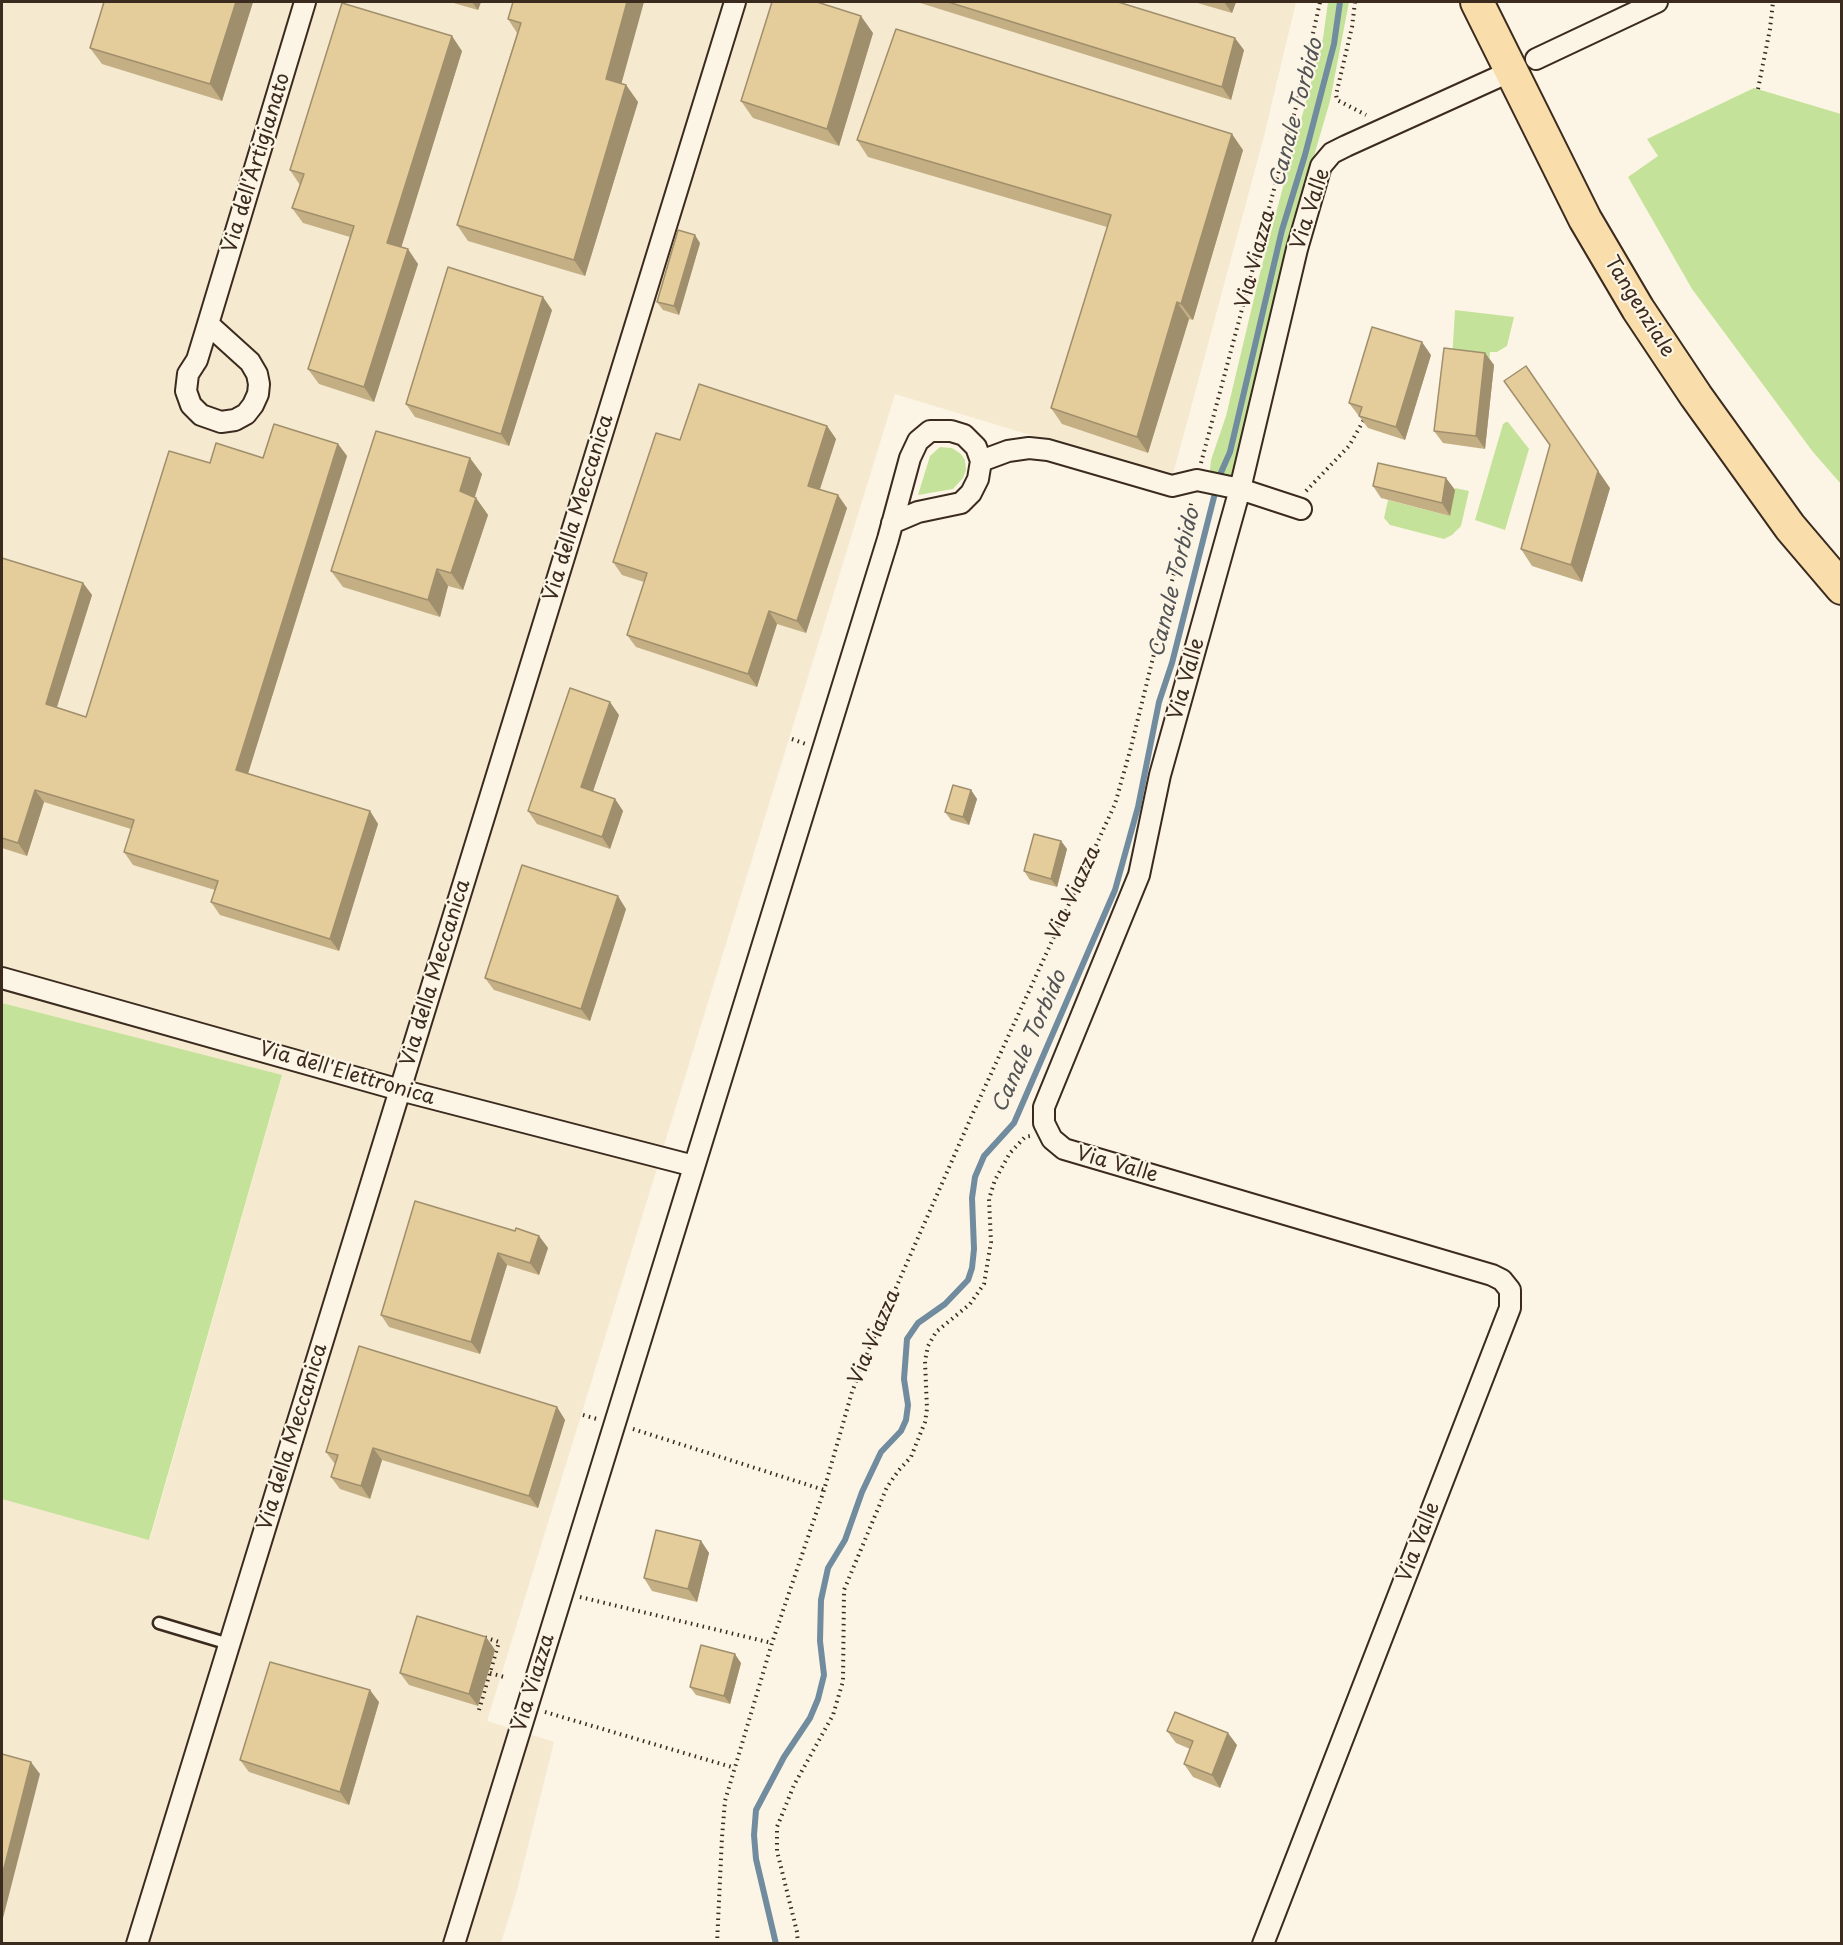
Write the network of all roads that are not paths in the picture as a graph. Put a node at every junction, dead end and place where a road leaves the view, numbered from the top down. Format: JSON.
{"nodes":[{"id":1,"x":305,"y":2,"type":"edge"},
{"id":2,"x":735,"y":2,"type":"edge"},
{"id":3,"x":1477,"y":2,"type":"edge"},
{"id":4,"x":1657,"y":2,"type":"edge"},
{"id":5,"x":1536,"y":59,"type":"dead end"},
{"id":6,"x":1496,"y":78,"type":"dead end"},
{"id":7,"x":208,"y":324,"type":"junction"},
{"id":8,"x":981,"y":461,"type":"junction"},
{"id":9,"x":1240,"y":489,"type":"junction"},
{"id":10,"x":1300,"y":503,"type":"road end"},
{"id":11,"x":892,"y":523,"type":"junction"},
{"id":12,"x":1842,"y":588,"type":"edge"},
{"id":13,"x":2,"y":978,"type":"edge"},
{"id":14,"x":400,"y":1090,"type":"junction"},
{"id":15,"x":694,"y":1166,"type":"junction"},
{"id":16,"x":159,"y":1623,"type":"dead end"},
{"id":17,"x":229,"y":1644,"type":"junction"},
{"id":18,"x":136,"y":1944,"type":"edge"},
{"id":19,"x":453,"y":1944,"type":"edge"},
{"id":20,"x":1263,"y":1944,"type":"edge"}],
"edges":[{"from":1,"to":7,"type":"street","name":"Via dell'Artigianato"},
{"from":2,"to":14,"type":"street","name":"Via della Meccanica"},
{"from":3,"to":12,"type":"main road","name":"Tangenziale"},
{"from":4,"to":5,"type":"street"},
{"from":6,"to":9,"type":"street","name":"Via Valle"},
{"from":7,"to":7,"type":"street","name":"Via dell'Artigianato"},
{"from":8,"to":9,"type":"street"},
{"from":8,"to":11,"type":"street"},
{"from":8,"to":11,"type":"street","name":"Via Viazza"},
{"from":9,"to":10,"type":"street"},
{"from":9,"to":20,"type":"street","name":"Via Valle"},
{"from":11,"to":15,"type":"street","name":"Via Viazza"},
{"from":13,"to":14,"type":"street","name":"Via dell'Elettronica"},
{"from":14,"to":15,"type":"street","name":"Via dell'Elettronica"},
{"from":14,"to":17,"type":"street","name":"Via della Meccanica"},
{"from":15,"to":19,"type":"street","name":"Via Viazza"},
{"from":16,"to":17,"type":"lane"},
{"from":17,"to":18,"type":"street","name":"Via della Meccanica"}]}
